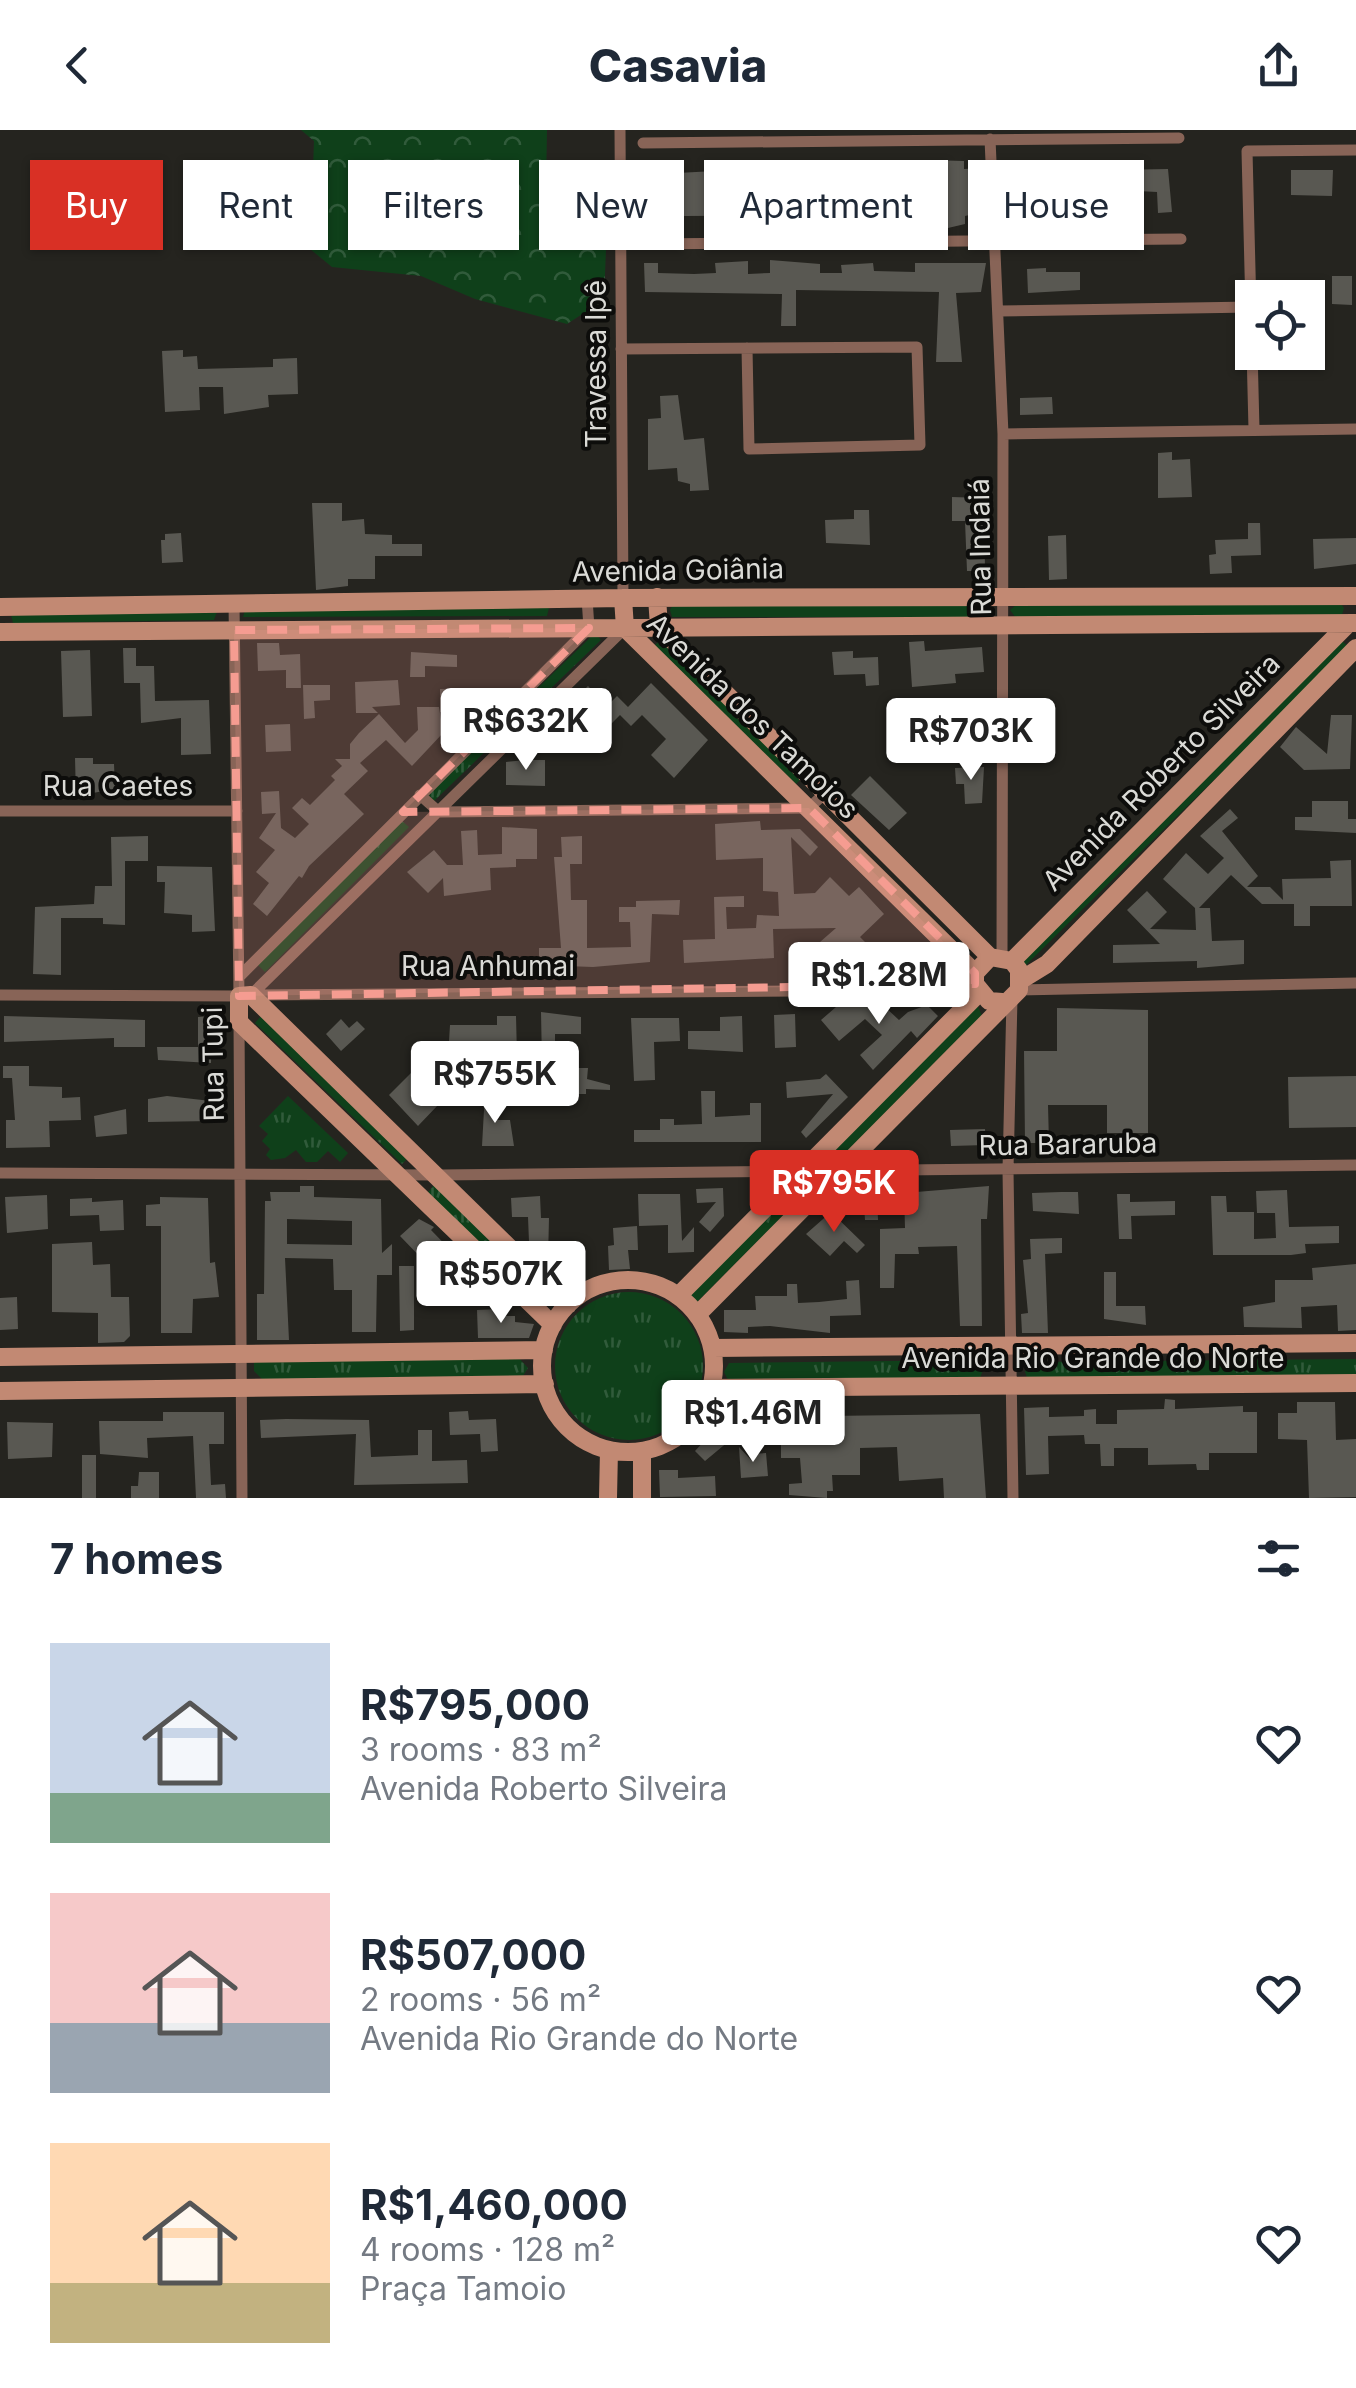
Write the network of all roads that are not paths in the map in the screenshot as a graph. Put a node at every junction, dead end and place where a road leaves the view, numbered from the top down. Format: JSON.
{"nodes":[{"id":1,"x":620,"y":130,"type":"edge"},
{"id":2,"x":1179,"y":138,"type":"dead end"},
{"id":3,"x":990,"y":139,"type":"junction"},
{"id":4,"x":643,"y":143,"type":"dead end"},
{"id":5,"x":1356,"y":150,"type":"edge"},
{"id":6,"x":990,"y":160,"type":"edge"},
{"id":7,"x":1144,"y":239,"type":"edge"},
{"id":8,"x":1182,"y":239,"type":"dead end"},
{"id":9,"x":968,"y":241,"type":"edge"},
{"id":10,"x":684,"y":244,"type":"edge"},
{"id":11,"x":992,"y":250,"type":"edge"},
{"id":12,"x":1251,"y":280,"type":"edge"},
{"id":13,"x":1235,"y":307,"type":"edge"},
{"id":14,"x":1000,"y":311,"type":"junction"},
{"id":15,"x":748,"y":348,"type":"junction"},
{"id":16,"x":621,"y":349,"type":"junction"},
{"id":17,"x":1253,"y":370,"type":"edge"},
{"id":18,"x":1254,"y":429,"type":"junction"},
{"id":19,"x":1356,"y":430,"type":"edge"},
{"id":20,"x":1003,"y":434,"type":"junction"},
{"id":21,"x":1005,"y":595,"type":"junction"},
{"id":22,"x":1353,"y":596,"type":"edge"},
{"id":23,"x":657,"y":597,"type":"junction"},
{"id":24,"x":587,"y":598,"type":"junction"},
{"id":25,"x":622,"y":598,"type":"junction"},
{"id":26,"x":234,"y":604,"type":"junction"},
{"id":27,"x":3,"y":607,"type":"edge"},
{"id":28,"x":1352,"y":623,"type":"edge"},
{"id":29,"x":1006,"y":626,"type":"junction"},
{"id":30,"x":589,"y":628,"type":"junction"},
{"id":31,"x":625,"y":628,"type":"junction"},
{"id":32,"x":659,"y":628,"type":"junction"},
{"id":33,"x":234,"y":630,"type":"junction"},
{"id":34,"x":3,"y":632,"type":"edge"},
{"id":35,"x":1356,"y":648,"type":"edge"},
{"id":36,"x":824,"y":794,"type":"junction"},
{"id":37,"x":420,"y":795,"type":"junction"},
{"id":38,"x":809,"y":808,"type":"junction"},
{"id":39,"x":0,"y":811,"type":"edge"},
{"id":40,"x":237,"y":811,"type":"junction"},
{"id":41,"x":439,"y":812,"type":"junction"},
{"id":42,"x":1002,"y":958,"type":"junction"},
{"id":43,"x":976,"y":983,"type":"junction"},
{"id":44,"x":1356,"y":983,"type":"edge"},
{"id":45,"x":243,"y":989,"type":"junction"},
{"id":46,"x":1013,"y":992,"type":"junction"},
{"id":47,"x":0,"y":996,"type":"edge"},
{"id":48,"x":240,"y":1022,"type":"junction"},
{"id":49,"x":1356,"y":1165,"type":"edge"},
{"id":50,"x":1008,"y":1170,"type":"junction"},
{"id":51,"x":803,"y":1171,"type":"junction"},
{"id":52,"x":842,"y":1171,"type":"junction"},
{"id":53,"x":242,"y":1172,"type":"junction"},
{"id":54,"x":0,"y":1173,"type":"edge"},
{"id":55,"x":401,"y":1174,"type":"junction"},
{"id":56,"x":438,"y":1174,"type":"junction"},
{"id":57,"x":678,"y":1296,"type":"junction"},
{"id":58,"x":568,"y":1305,"type":"junction"},
{"id":59,"x":697,"y":1315,"type":"junction"},
{"id":60,"x":553,"y":1325,"type":"junction"},
{"id":61,"x":1356,"y":1343,"type":"edge"},
{"id":62,"x":1009,"y":1345,"type":"junction"},
{"id":63,"x":712,"y":1348,"type":"junction"},
{"id":64,"x":544,"y":1350,"type":"junction"},
{"id":65,"x":244,"y":1354,"type":"junction"},
{"id":66,"x":0,"y":1357,"type":"edge"},
{"id":67,"x":1356,"y":1383,"type":"edge"},
{"id":68,"x":545,"y":1384,"type":"junction"},
{"id":69,"x":1010,"y":1386,"type":"junction"},
{"id":70,"x":244,"y":1388,"type":"junction"},
{"id":71,"x":711,"y":1388,"type":"junction"},
{"id":72,"x":0,"y":1392,"type":"edge"},
{"id":73,"x":609,"y":1450,"type":"junction"},
{"id":74,"x":642,"y":1451,"type":"junction"},
{"id":75,"x":242,"y":1498,"type":"edge"},
{"id":76,"x":608,"y":1498,"type":"edge"},
{"id":77,"x":642,"y":1498,"type":"edge"},
{"id":78,"x":1013,"y":1498,"type":"edge"}],
"edges":[{"from":1,"to":16,"type":"street","name":"Travessa Ipê"},
{"from":2,"to":3,"type":"street"},
{"from":3,"to":4,"type":"street"},
{"from":3,"to":6,"type":"street","name":"Rua Indaiá"},
{"from":5,"to":12,"type":"street"},
{"from":7,"to":8,"type":"street"},
{"from":9,"to":10,"type":"street"},
{"from":11,"to":14,"type":"street","name":"Rua Indaiá"},
{"from":13,"to":14,"type":"street"},
{"from":14,"to":20,"type":"street","name":"Rua Indaiá"},
{"from":15,"to":15,"type":"street"},
{"from":15,"to":16,"type":"street"},
{"from":16,"to":25,"type":"street","name":"Travessa Ipê"},
{"from":17,"to":18,"type":"street"},
{"from":18,"to":19,"type":"street"},
{"from":18,"to":20,"type":"street"},
{"from":20,"to":21,"type":"street","name":"Rua Indaiá"},
{"from":21,"to":22,"type":"street","name":"Avenida Goiânia"},
{"from":21,"to":23,"type":"street","name":"Avenida Goiânia"},
{"from":21,"to":29,"type":"street","name":"Rua Indaiá"},
{"from":22,"to":28,"type":"street"},
{"from":23,"to":25,"type":"street","name":"Avenida Goiânia"},
{"from":23,"to":32,"type":"street"},
{"from":24,"to":25,"type":"street","name":"Avenida Goiânia"},
{"from":24,"to":26,"type":"street","name":"Avenida Goiânia"},
{"from":24,"to":30,"type":"street"},
{"from":25,"to":31,"type":"street"},
{"from":26,"to":27,"type":"street","name":"Avenida Goiânia"},
{"from":26,"to":33,"type":"street","name":"Rua Tupi"},
{"from":27,"to":34,"type":"street"},
{"from":28,"to":29,"type":"street","name":"Avenida Goiânia"},
{"from":28,"to":42,"type":"street","name":"Avenida Roberto Silveira"},
{"from":29,"to":32,"type":"street","name":"Avenida Goiânia"},
{"from":29,"to":42,"type":"street","name":"Rua Indaiá"},
{"from":30,"to":31,"type":"street","name":"Avenida Goiânia"},
{"from":30,"to":33,"type":"street","name":"Avenida Goiânia"},
{"from":30,"to":37,"type":"street"},
{"from":31,"to":32,"type":"street","name":"Avenida Goiânia"},
{"from":31,"to":38,"type":"street","name":"Avenida dos Tamoios"},
{"from":31,"to":41,"type":"street","name":"Avenida dos Tamoios"},
{"from":32,"to":36,"type":"street","name":"Avenida dos Tamoios"},
{"from":33,"to":34,"type":"street","name":"Avenida Goiânia"},
{"from":33,"to":40,"type":"street","name":"Rua Tupi"},
{"from":35,"to":46,"type":"street","name":"Avenida Roberto Silveira"},
{"from":36,"to":38,"type":"street"},
{"from":36,"to":42,"type":"street","name":"Avenida dos Tamoios"},
{"from":37,"to":41,"type":"street"},
{"from":37,"to":45,"type":"street"},
{"from":38,"to":41,"type":"street"},
{"from":38,"to":43,"type":"street","name":"Avenida dos Tamoios"},
{"from":39,"to":40,"type":"street","name":"Rua Caetes"},
{"from":40,"to":45,"type":"street","name":"Rua Tupi"},
{"from":41,"to":45,"type":"street","name":"Avenida dos Tamoios"},
{"from":42,"to":43,"type":"street","name":"Avenida Roberto Silveira"},
{"from":42,"to":46,"type":"street"},
{"from":43,"to":45,"type":"street","name":"Rua Anhumai"},
{"from":43,"to":46,"type":"street"},
{"from":43,"to":51,"type":"street"},
{"from":44,"to":46,"type":"street"},
{"from":45,"to":47,"type":"street","name":"Rua Anhumai"},
{"from":45,"to":48,"type":"street","name":"Rua Tupi"},
{"from":45,"to":56,"type":"street"},
{"from":46,"to":50,"type":"street"},
{"from":46,"to":52,"type":"street","name":"Avenida Roberto Silveira"},
{"from":48,"to":53,"type":"street","name":"Rua Tupi"},
{"from":48,"to":55,"type":"street"},
{"from":49,"to":50,"type":"street","name":"Rua Bararuba"},
{"from":50,"to":52,"type":"street","name":"Rua Bararuba"},
{"from":50,"to":62,"type":"street"},
{"from":51,"to":52,"type":"street","name":"Rua Bararuba"},
{"from":51,"to":56,"type":"street","name":"Rua Bararuba"},
{"from":51,"to":57,"type":"street"},
{"from":52,"to":59,"type":"street","name":"Avenida Roberto Silveira"},
{"from":53,"to":54,"type":"street","name":"Rua Bararuba"},
{"from":53,"to":55,"type":"street","name":"Rua Bararuba"},
{"from":53,"to":65,"type":"street","name":"Rua Tupi"},
{"from":55,"to":56,"type":"street","name":"Rua Bararuba"},
{"from":55,"to":60,"type":"street"},
{"from":56,"to":58,"type":"street"},
{"from":57,"to":58,"type":"street"},
{"from":57,"to":59,"type":"street"},
{"from":58,"to":60,"type":"street"},
{"from":59,"to":63,"type":"street"},
{"from":60,"to":64,"type":"street"},
{"from":61,"to":62,"type":"street","name":"Avenida Rio Grande do Norte"},
{"from":62,"to":63,"type":"street","name":"Avenida Rio Grande do Norte"},
{"from":62,"to":69,"type":"street"},
{"from":63,"to":71,"type":"street"},
{"from":64,"to":65,"type":"street"},
{"from":64,"to":68,"type":"street"},
{"from":65,"to":66,"type":"street"},
{"from":65,"to":70,"type":"street","name":"Rua Tupi"},
{"from":67,"to":69,"type":"street","name":"Avenida Rio Grande do Norte"},
{"from":68,"to":70,"type":"street"},
{"from":68,"to":73,"type":"street"},
{"from":69,"to":71,"type":"street","name":"Avenida Rio Grande do Norte"},
{"from":69,"to":78,"type":"street"},
{"from":70,"to":72,"type":"street"},
{"from":70,"to":75,"type":"street","name":"Rua Tupi"},
{"from":71,"to":74,"type":"street"},
{"from":73,"to":74,"type":"street"},
{"from":73,"to":76,"type":"street"},
{"from":74,"to":77,"type":"street"}]}
